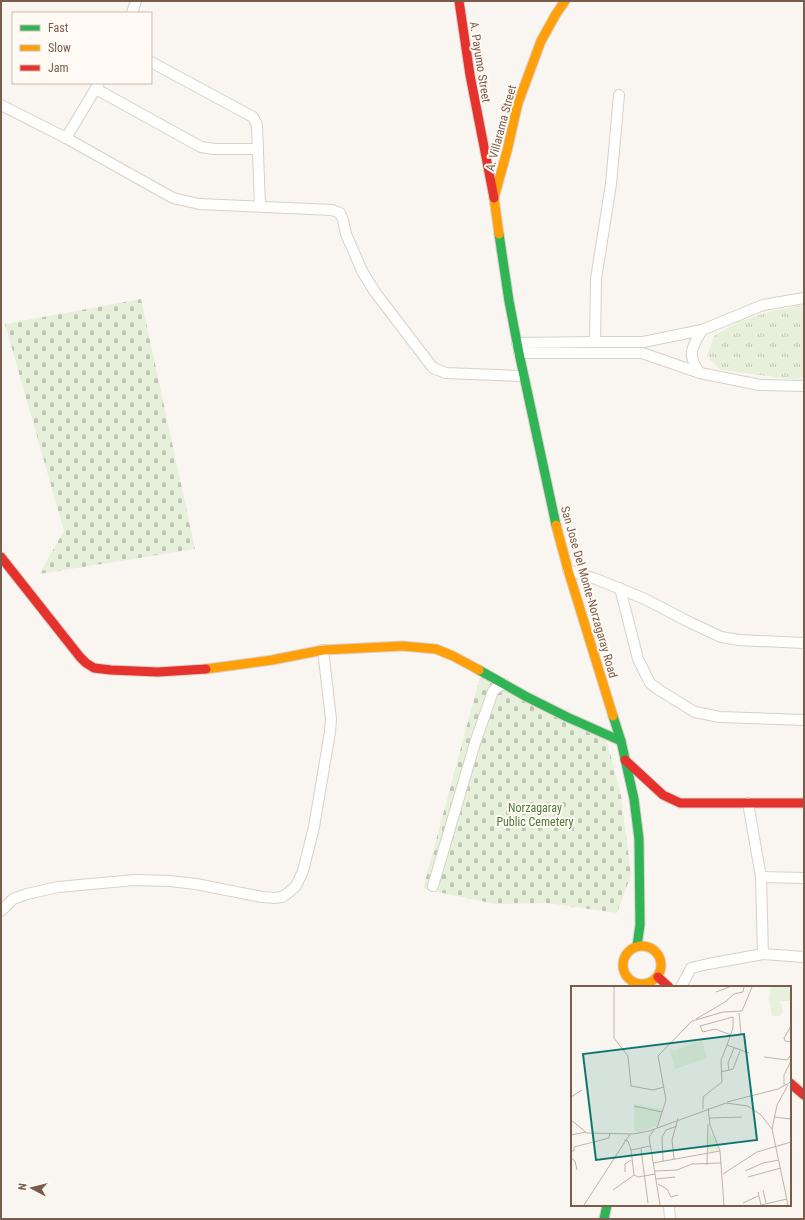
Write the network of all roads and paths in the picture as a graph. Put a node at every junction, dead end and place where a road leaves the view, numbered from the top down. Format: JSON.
{"nodes":[{"id":1,"x":136,"y":1,"type":"edge"},
{"id":2,"x":459,"y":1,"type":"edge"},
{"id":3,"x":566,"y":1,"type":"edge"},
{"id":4,"x":132,"y":12,"type":"edge"},
{"id":5,"x":152,"y":63,"type":"edge"},
{"id":6,"x":97,"y":86,"type":"edge"},
{"id":7,"x":619,"y":95,"type":"dead end"},
{"id":8,"x":1,"y":105,"type":"edge"},
{"id":9,"x":66,"y":138,"type":"junction"},
{"id":10,"x":258,"y":149,"type":"junction"},
{"id":11,"x":494,"y":198,"type":"junction"},
{"id":12,"x":260,"y":206,"type":"junction"},
{"id":13,"x":804,"y":298,"type":"edge"},
{"id":14,"x":702,"y":330,"type":"junction"},
{"id":15,"x":595,"y":342,"type":"junction"},
{"id":16,"x":518,"y":348,"type":"junction"},
{"id":17,"x":700,"y":373,"type":"junction"},
{"id":18,"x":523,"y":376,"type":"junction"},
{"id":19,"x":804,"y":386,"type":"edge"},
{"id":20,"x":1,"y":557,"type":"edge"},
{"id":21,"x":568,"y":570,"type":"junction"},
{"id":22,"x":620,"y":588,"type":"junction"},
{"id":23,"x":804,"y":643,"type":"edge"},
{"id":24,"x":323,"y":650,"type":"junction"},
{"id":25,"x":504,"y":684,"type":"junction"},
{"id":26,"x":804,"y":720,"type":"edge"},
{"id":27,"x":621,"y":741,"type":"junction"},
{"id":28,"x":625,"y":760,"type":"junction"},
{"id":29,"x":804,"y":802,"type":"edge"},
{"id":30,"x":748,"y":803,"type":"junction"},
{"id":31,"x":761,"y":877,"type":"junction"},
{"id":32,"x":804,"y":878,"type":"edge"},
{"id":33,"x":433,"y":886,"type":"dead end"},
{"id":34,"x":1,"y":911,"type":"edge"},
{"id":35,"x":637,"y":946,"type":"junction"},
{"id":36,"x":763,"y":954,"type":"junction"},
{"id":37,"x":804,"y":957,"type":"edge"},
{"id":38,"x":658,"y":977,"type":"junction"},
{"id":39,"x":633,"y":985,"type":"edge"},
{"id":40,"x":668,"y":986,"type":"edge"},
{"id":41,"x":682,"y":986,"type":"edge"},
{"id":42,"x":791,"y":1084,"type":"edge"},
{"id":43,"x":804,"y":1094,"type":"edge"},
{"id":44,"x":607,"y":1206,"type":"edge"},
{"id":45,"x":668,"y":1206,"type":"edge"},
{"id":46,"x":604,"y":1219,"type":"edge"},
{"id":47,"x":670,"y":1219,"type":"edge"}],
"edges":[{"from":1,"to":4,"type":"street"},
{"from":2,"to":11,"type":"main road","name":"A. Payumo Street"},
{"from":3,"to":11,"type":"main road","name":"A. Villarama Street"},
{"from":5,"to":10,"type":"street"},
{"from":6,"to":9,"type":"street"},
{"from":6,"to":10,"type":"street"},
{"from":7,"to":15,"type":"street"},
{"from":8,"to":9,"type":"street"},
{"from":9,"to":12,"type":"street"},
{"from":10,"to":12,"type":"street"},
{"from":11,"to":16,"type":"main road","name":"San Jose Del Monte-Norzagaray Road"},
{"from":12,"to":18,"type":"street"},
{"from":13,"to":14,"type":"street"},
{"from":14,"to":15,"type":"street"},
{"from":14,"to":17,"type":"street"},
{"from":15,"to":16,"type":"street"},
{"from":16,"to":17,"type":"street"},
{"from":16,"to":18,"type":"main road","name":"San Jose Del Monte-Norzagaray Road"},
{"from":17,"to":19,"type":"street"},
{"from":18,"to":21,"type":"main road","name":"San Jose Del Monte-Norzagaray Road"},
{"from":20,"to":24,"type":"main road"},
{"from":21,"to":22,"type":"street"},
{"from":21,"to":27,"type":"main road","name":"San Jose Del Monte-Norzagaray Road"},
{"from":22,"to":23,"type":"street"},
{"from":22,"to":26,"type":"street"},
{"from":24,"to":25,"type":"main road"},
{"from":24,"to":34,"type":"street"},
{"from":25,"to":27,"type":"main road"},
{"from":25,"to":33,"type":"street"},
{"from":27,"to":28,"type":"main road","name":"San Jose Del Monte-Norzagaray Road"},
{"from":28,"to":30,"type":"main road"},
{"from":28,"to":35,"type":"main road","name":"San Jose Del Monte-Norzagaray Road"},
{"from":29,"to":30,"type":"main road"},
{"from":30,"to":31,"type":"street"},
{"from":31,"to":32,"type":"street"},
{"from":31,"to":36,"type":"street"},
{"from":35,"to":38,"type":"main road"},
{"from":35,"to":39,"type":"main road"},
{"from":36,"to":37,"type":"street"},
{"from":36,"to":41,"type":"street"},
{"from":38,"to":39,"type":"main road"},
{"from":38,"to":40,"type":"main road"},
{"from":42,"to":43,"type":"main road"},
{"from":44,"to":46,"type":"main road"},
{"from":45,"to":47,"type":"street"}]}
